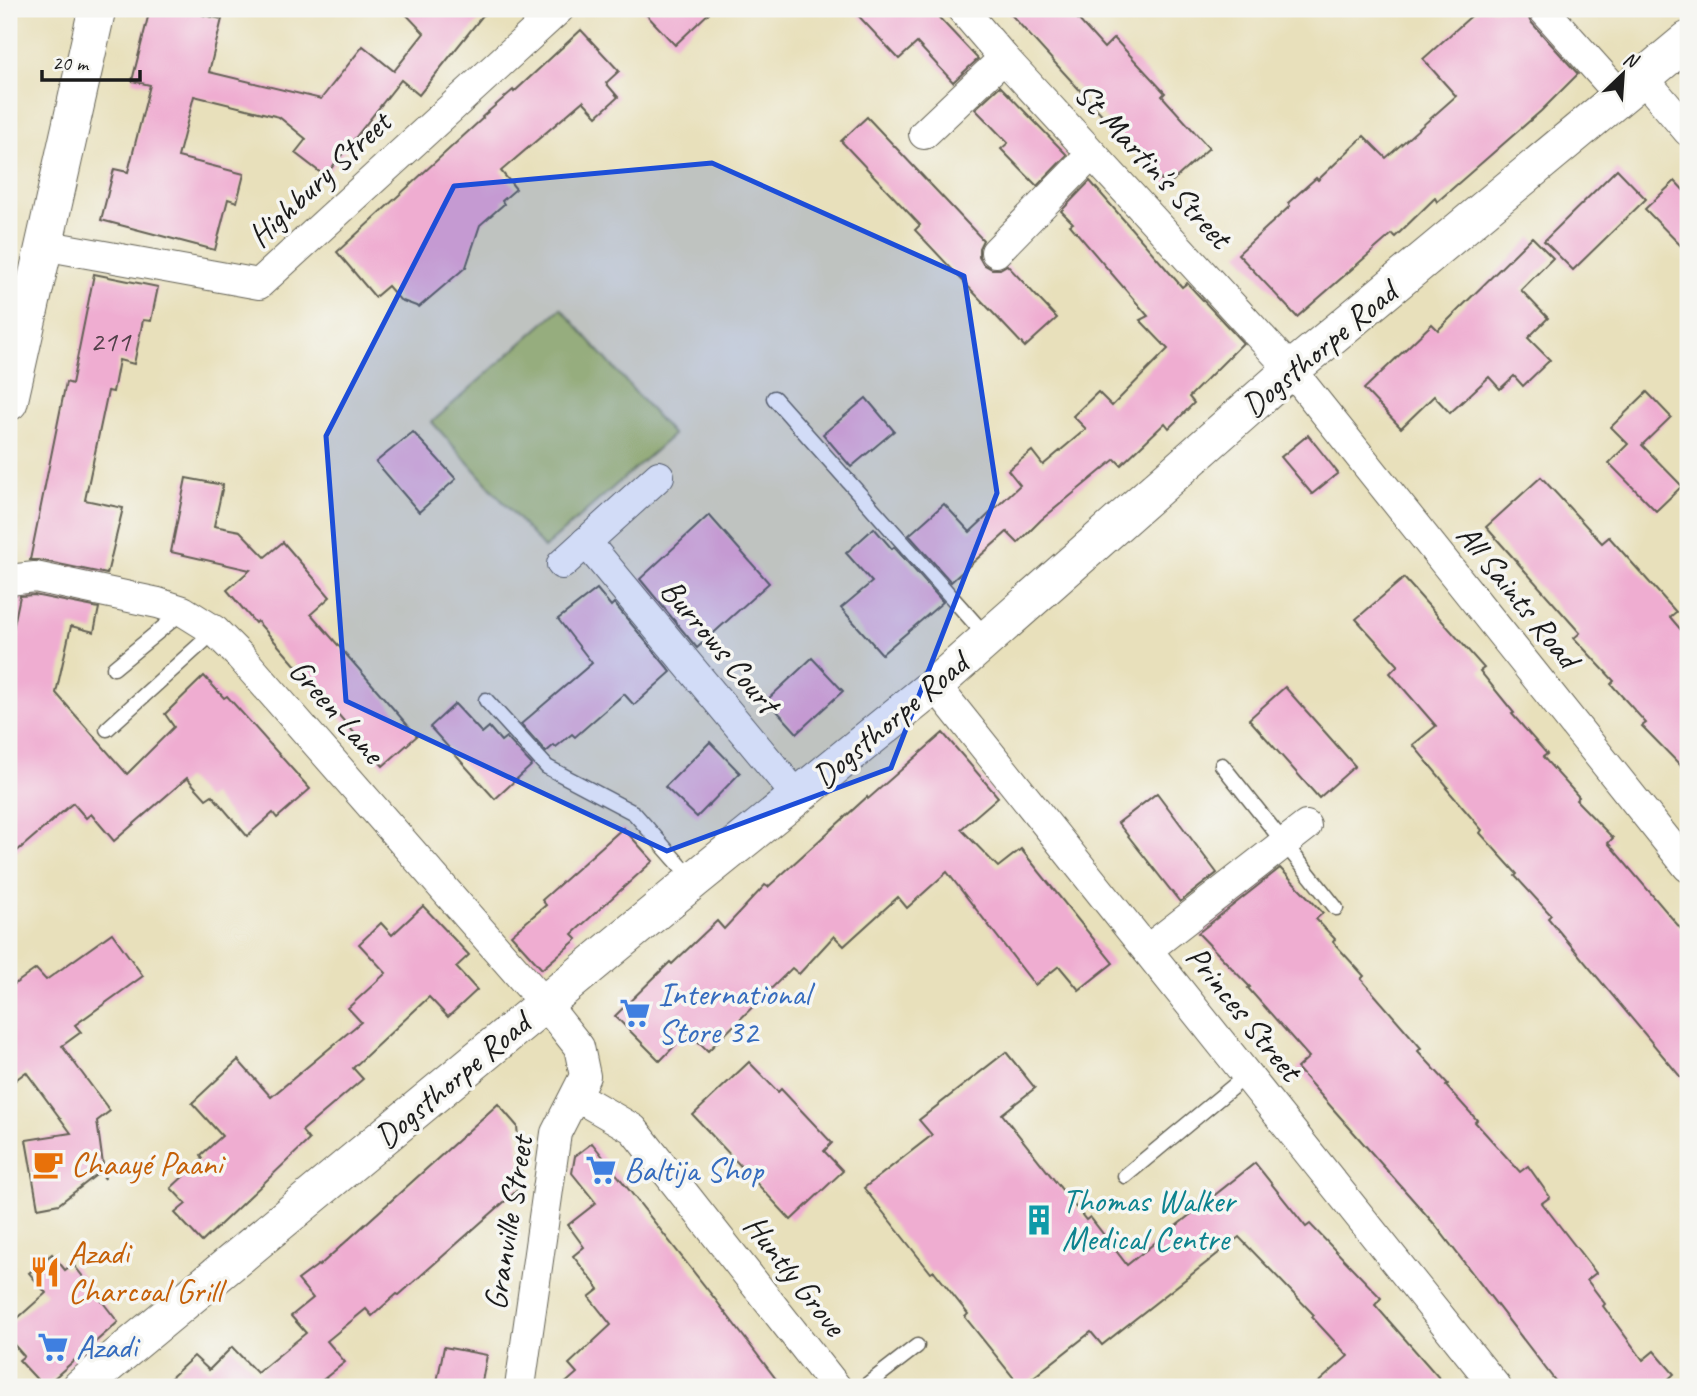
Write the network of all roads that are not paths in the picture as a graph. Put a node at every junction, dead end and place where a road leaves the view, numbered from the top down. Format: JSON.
{"nodes":[{"id":1,"x":97,"y":9,"type":"edge"},
{"id":2,"x":559,"y":9,"type":"edge"},
{"id":3,"x":962,"y":9,"type":"edge"},
{"id":4,"x":1544,"y":9,"type":"edge"},
{"id":5,"x":1688,"y":40,"type":"edge"},
{"id":6,"x":1004,"y":58,"type":"junction"},
{"id":7,"x":1632,"y":87,"type":"junction"},
{"id":8,"x":1688,"y":131,"type":"edge"},
{"id":9,"x":924,"y":134,"type":"dead end"},
{"id":10,"x":1093,"y":154,"type":"junction"},
{"id":11,"x":43,"y":245,"type":"junction"},
{"id":12,"x":996,"y":251,"type":"dead end"},
{"id":13,"x":1291,"y":370,"type":"junction"},
{"id":14,"x":774,"y":398,"type":"dead end"},
{"id":15,"x":9,"y":402,"type":"edge"},
{"id":16,"x":659,"y":476,"type":"dead end"},
{"id":17,"x":586,"y":542,"type":"junction"},
{"id":18,"x":562,"y":564,"type":"dead end"},
{"id":19,"x":9,"y":580,"type":"edge"},
{"id":20,"x":183,"y":611,"type":"junction"},
{"id":21,"x":215,"y":631,"type":"junction"},
{"id":22,"x":988,"y":638,"type":"junction"},
{"id":23,"x":114,"y":668,"type":"dead end"},
{"id":24,"x":935,"y":685,"type":"junction"},
{"id":25,"x":486,"y":700,"type":"dead end"},
{"id":26,"x":107,"y":729,"type":"dead end"},
{"id":27,"x":1222,"y":765,"type":"dead end"},
{"id":28,"x":798,"y":797,"type":"junction"},
{"id":29,"x":1296,"y":834,"type":"junction"},
{"id":30,"x":1688,"y":867,"type":"edge"},
{"id":31,"x":694,"y":880,"type":"junction"},
{"id":32,"x":1336,"y":908,"type":"dead end"},
{"id":33,"x":1147,"y":950,"type":"junction"},
{"id":34,"x":545,"y":1003,"type":"junction"},
{"id":35,"x":1247,"y":1075,"type":"junction"},
{"id":36,"x":576,"y":1096,"type":"junction"},
{"id":37,"x":1125,"y":1176,"type":"dead end"},
{"id":38,"x":917,"y":1346,"type":"dead end"},
{"id":39,"x":82,"y":1387,"type":"edge"},
{"id":40,"x":520,"y":1387,"type":"edge"},
{"id":41,"x":836,"y":1387,"type":"edge"},
{"id":42,"x":864,"y":1387,"type":"edge"},
{"id":43,"x":1496,"y":1387,"type":"edge"}],
"edges":[{"from":1,"to":11,"type":"street"},
{"from":2,"to":11,"type":"street","name":"Highbury Street"},
{"from":3,"to":6,"type":"street","name":"St Martin's Street"},
{"from":4,"to":7,"type":"street"},
{"from":5,"to":7,"type":"street","name":"Dogsthorpe Road"},
{"from":6,"to":9,"type":"street"},
{"from":6,"to":10,"type":"street","name":"St Martin's Street"},
{"from":7,"to":8,"type":"street"},
{"from":7,"to":13,"type":"street","name":"Dogsthorpe Road"},
{"from":10,"to":12,"type":"street"},
{"from":10,"to":13,"type":"street","name":"St Martin's Street"},
{"from":11,"to":15,"type":"street"},
{"from":13,"to":22,"type":"street","name":"Dogsthorpe Road"},
{"from":13,"to":30,"type":"street","name":"All Saints Road"},
{"from":14,"to":22,"type":"lane"},
{"from":16,"to":17,"type":"street"},
{"from":17,"to":18,"type":"street"},
{"from":17,"to":28,"type":"street","name":"Burrows Court"},
{"from":19,"to":20,"type":"street","name":"Green Lane"},
{"from":20,"to":21,"type":"street","name":"Green Lane"},
{"from":20,"to":23,"type":"lane"},
{"from":21,"to":26,"type":"lane"},
{"from":21,"to":34,"type":"street","name":"Green Lane"},
{"from":22,"to":24,"type":"street","name":"Dogsthorpe Road"},
{"from":24,"to":28,"type":"street","name":"Dogsthorpe Road"},
{"from":24,"to":33,"type":"street","name":"Princes Street"},
{"from":25,"to":31,"type":"lane"},
{"from":27,"to":29,"type":"lane"},
{"from":28,"to":31,"type":"street","name":"Dogsthorpe Road"},
{"from":29,"to":32,"type":"lane"},
{"from":29,"to":33,"type":"street"},
{"from":31,"to":34,"type":"street","name":"Dogsthorpe Road"},
{"from":33,"to":35,"type":"street","name":"Princes Street"},
{"from":34,"to":36,"type":"street","name":"Granville Street"},
{"from":34,"to":39,"type":"street","name":"Dogsthorpe Road"},
{"from":35,"to":37,"type":"lane"},
{"from":35,"to":43,"type":"street","name":"Princes Street"},
{"from":36,"to":40,"type":"street","name":"Granville Street"},
{"from":36,"to":41,"type":"street","name":"Huntly Grove"},
{"from":38,"to":42,"type":"lane"}]}
